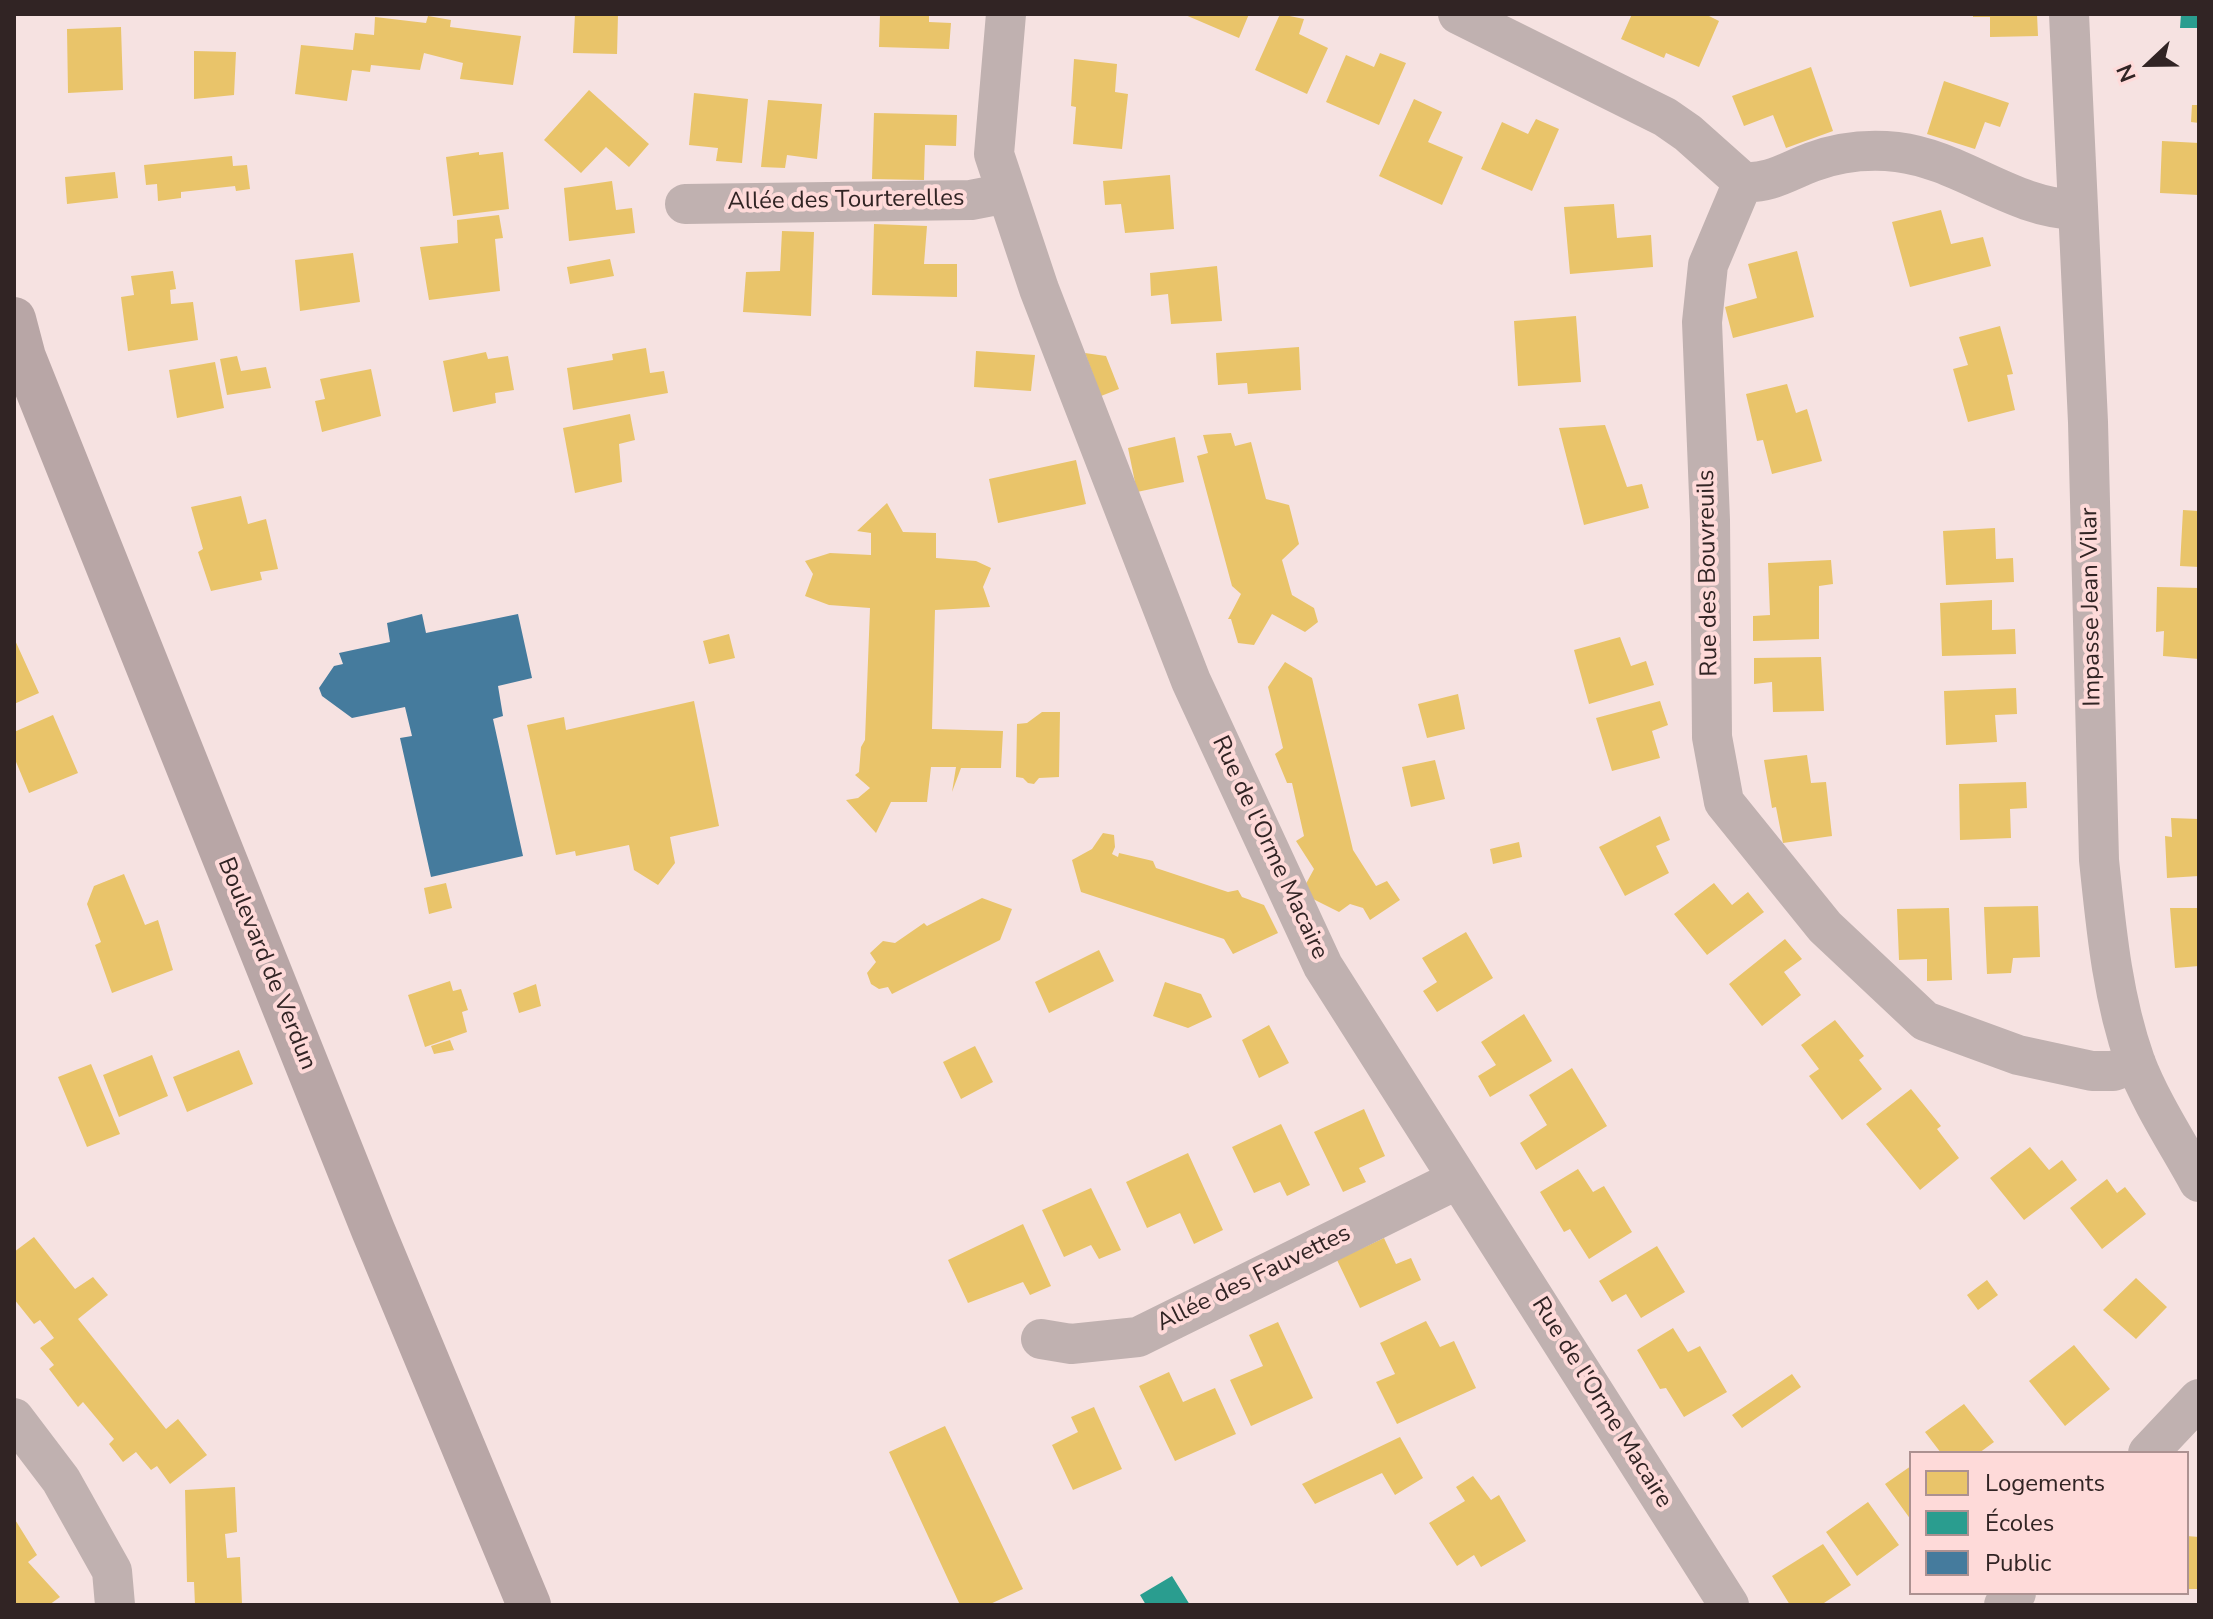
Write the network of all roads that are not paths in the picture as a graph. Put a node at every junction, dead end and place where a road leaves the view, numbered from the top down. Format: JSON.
{"nodes":[{"id":1,"x":1006,"y":14,"type":"edge"},
{"id":2,"x":1458,"y":14,"type":"edge"},
{"id":3,"x":2069,"y":14,"type":"edge"},
{"id":4,"x":1743,"y":182,"type":"junction"},
{"id":5,"x":1007,"y":193,"type":"junction"},
{"id":6,"x":685,"y":204,"type":"dead end"},
{"id":7,"x":2077,"y":210,"type":"junction"},
{"id":8,"x":14,"y":319,"type":"edge"},
{"id":9,"x":2136,"y":1063,"type":"junction"},
{"id":10,"x":1458,"y":1179,"type":"junction"},
{"id":11,"x":2199,"y":1182,"type":"edge"},
{"id":12,"x":1041,"y":1339,"type":"dead end"},
{"id":13,"x":2199,"y":1399,"type":"edge"},
{"id":14,"x":14,"y":1418,"type":"edge"},
{"id":15,"x":2150,"y":1451,"type":"edge"},
{"id":16,"x":115,"y":1605,"type":"edge"},
{"id":17,"x":529,"y":1605,"type":"edge"},
{"id":18,"x":1729,"y":1605,"type":"edge"}],
"edges":[{"from":1,"to":5,"type":"street","name":"Rue de l'Orme Macaire"},
{"from":2,"to":4,"type":"street"},
{"from":3,"to":7,"type":"street","name":"Impasse Jean Vilar"},
{"from":4,"to":7,"type":"street"},
{"from":4,"to":9,"type":"street","name":"Rue des Bouvreuils"},
{"from":5,"to":6,"type":"street","name":"Allée des Tourterelles"},
{"from":5,"to":10,"type":"street","name":"Rue de l'Orme Macaire"},
{"from":7,"to":9,"type":"street","name":"Impasse Jean Vilar"},
{"from":8,"to":17,"type":"main road","name":"Boulevard de Verdun"},
{"from":9,"to":11,"type":"street","name":"Impasse Jean Vilar"},
{"from":10,"to":12,"type":"street","name":"Allée des Fauvettes"},
{"from":10,"to":18,"type":"street","name":"Rue de l'Orme Macaire"},
{"from":13,"to":15,"type":"street"},
{"from":14,"to":16,"type":"street"}]}
